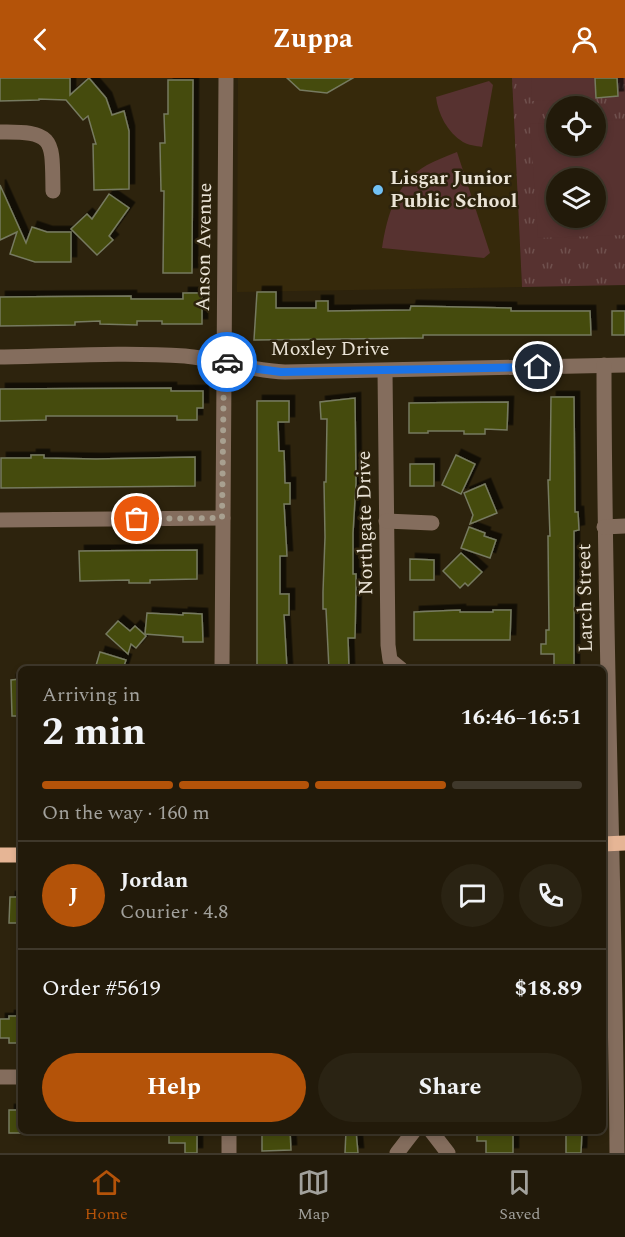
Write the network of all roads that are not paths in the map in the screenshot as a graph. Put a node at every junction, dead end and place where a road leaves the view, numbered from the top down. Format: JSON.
{"nodes":[{"id":1,"x":226,"y":78,"type":"edge"},
{"id":2,"x":0,"y":132,"type":"edge"},
{"id":3,"x":53,"y":191,"type":"dead end"},
{"id":4,"x":0,"y":357,"type":"edge"},
{"id":5,"x":224,"y":362,"type":"junction"},
{"id":6,"x":604,"y":365,"type":"junction"},
{"id":7,"x":625,"y":365,"type":"edge"},
{"id":8,"x":385,"y":371,"type":"junction"},
{"id":9,"x":222,"y":518,"type":"junction"},
{"id":10,"x":0,"y":520,"type":"edge"},
{"id":11,"x":386,"y":521,"type":"junction"},
{"id":12,"x":432,"y":523,"type":"dead end"},
{"id":13,"x":625,"y":526,"type":"edge"},
{"id":14,"x":604,"y":527,"type":"junction"},
{"id":15,"x":222,"y":666,"type":"edge"},
{"id":16,"x":397,"y":666,"type":"edge"},
{"id":17,"x":614,"y":843,"type":"edge"},
{"id":18,"x":0,"y":855,"type":"edge"},
{"id":19,"x":18,"y":855,"type":"edge"},
{"id":20,"x":609,"y":1037,"type":"edge"},
{"id":21,"x":0,"y":1077,"type":"edge"},
{"id":22,"x":18,"y":1077,"type":"edge"},
{"id":23,"x":229,"y":1134,"type":"edge"},
{"id":24,"x":412,"y":1134,"type":"edge"},
{"id":25,"x":433,"y":1134,"type":"edge"},
{"id":26,"x":229,"y":1153,"type":"edge"},
{"id":27,"x":397,"y":1153,"type":"edge"},
{"id":28,"x":447,"y":1153,"type":"edge"},
{"id":29,"x":617,"y":1153,"type":"edge"}],
"edges":[{"from":1,"to":5,"type":"street","name":"Anson Avenue"},
{"from":2,"to":3,"type":"street"},
{"from":4,"to":5,"type":"street","name":"Moxley Drive"},
{"from":5,"to":8,"type":"street","name":"Moxley Drive"},
{"from":5,"to":9,"type":"street","name":"Anson Avenue"},
{"from":6,"to":7,"type":"street","name":"Moxley Drive"},
{"from":6,"to":8,"type":"street","name":"Moxley Drive"},
{"from":6,"to":14,"type":"street","name":"Larch Street"},
{"from":8,"to":11,"type":"street","name":"Northgate Drive"},
{"from":9,"to":10,"type":"street"},
{"from":9,"to":15,"type":"street","name":"Anson Avenue"},
{"from":11,"to":12,"type":"street"},
{"from":11,"to":16,"type":"street","name":"Northgate Drive"},
{"from":13,"to":14,"type":"street"},
{"from":14,"to":17,"type":"street","name":"Larch Street"},
{"from":17,"to":20,"type":"street","name":"Larch Street"},
{"from":18,"to":19,"type":"main road"},
{"from":20,"to":29,"type":"street","name":"Larch Street"},
{"from":21,"to":22,"type":"street"},
{"from":23,"to":26,"type":"street"},
{"from":24,"to":27,"type":"street"},
{"from":25,"to":28,"type":"street"}]}
